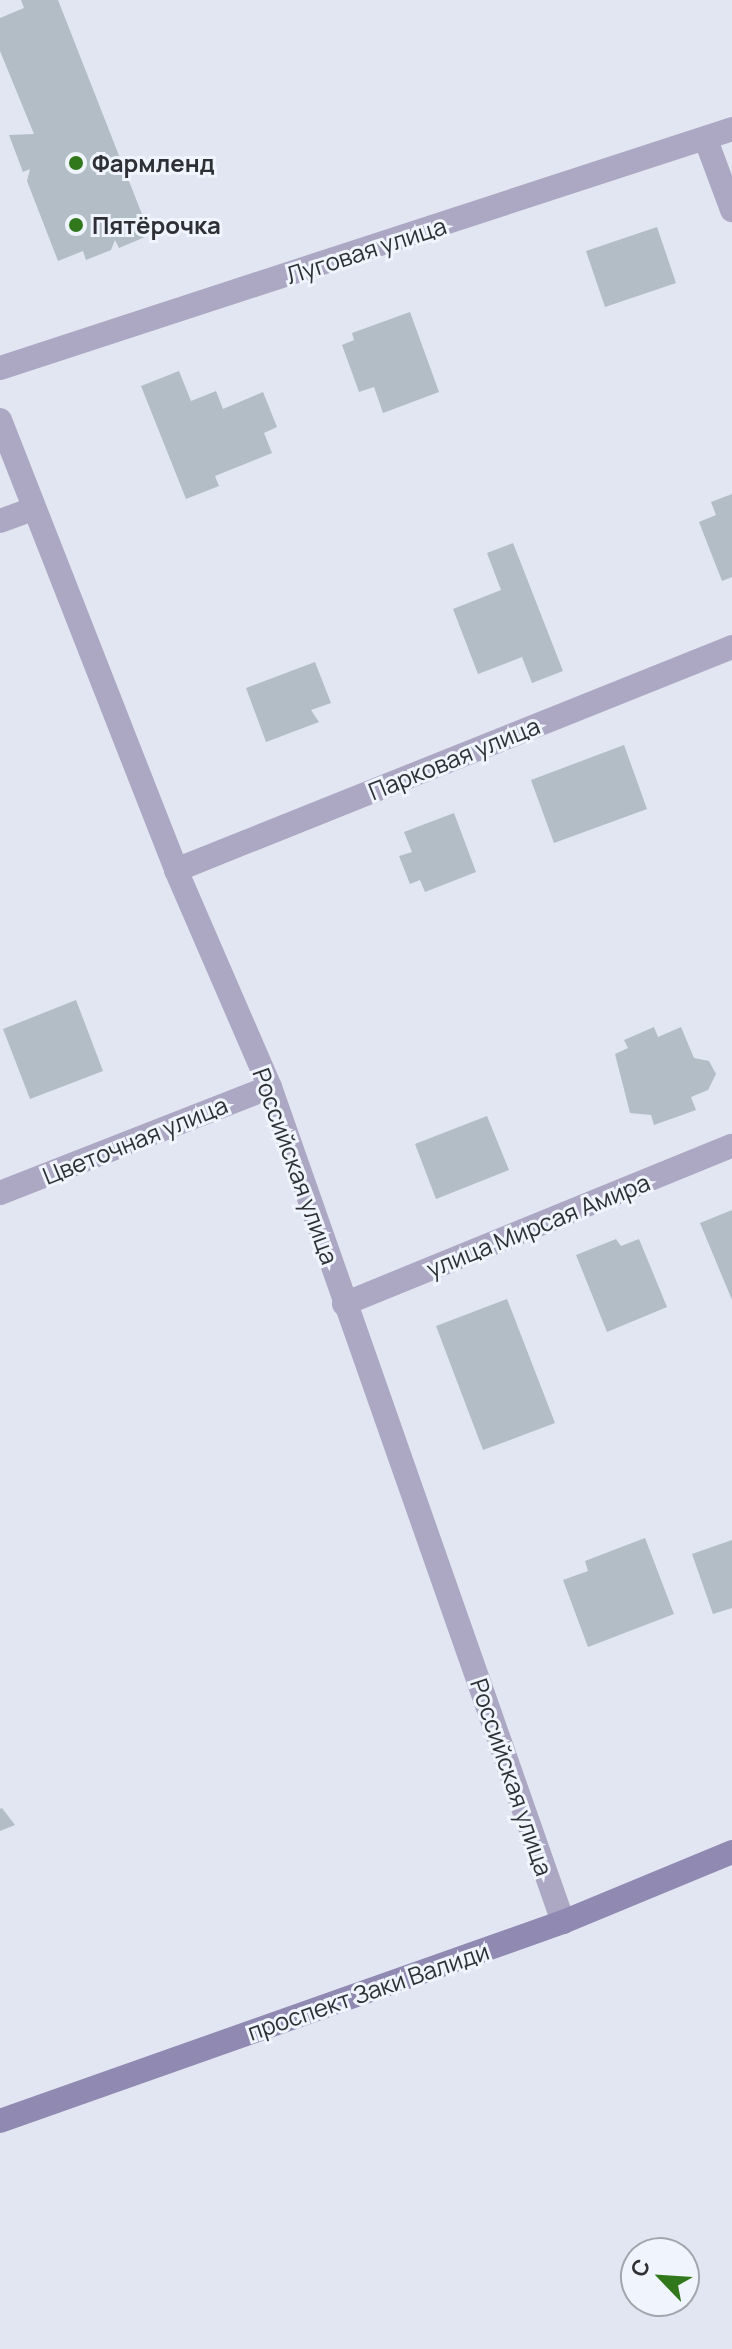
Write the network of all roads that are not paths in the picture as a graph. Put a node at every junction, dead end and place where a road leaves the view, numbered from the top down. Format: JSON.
{"nodes":[{"id":1,"x":732,"y":129,"type":"edge"},
{"id":2,"x":706,"y":140,"type":"junction"},
{"id":3,"x":732,"y":210,"type":"edge"},
{"id":4,"x":0,"y":368,"type":"edge"},
{"id":5,"x":0,"y":420,"type":"edge"},
{"id":6,"x":33,"y":509,"type":"junction"},
{"id":7,"x":0,"y":521,"type":"edge"},
{"id":8,"x":732,"y":647,"type":"edge"},
{"id":9,"x":176,"y":870,"type":"junction"},
{"id":10,"x":270,"y":1087,"type":"junction"},
{"id":11,"x":732,"y":1146,"type":"edge"},
{"id":12,"x":0,"y":1193,"type":"edge"},
{"id":13,"x":344,"y":1304,"type":"junction"},
{"id":14,"x":732,"y":1852,"type":"edge"},
{"id":15,"x":563,"y":1922,"type":"junction"},
{"id":16,"x":0,"y":2121,"type":"edge"}],
"edges":[{"from":1,"to":2,"type":"street","name":"Луговая улица"},
{"from":2,"to":3,"type":"street"},
{"from":2,"to":4,"type":"street","name":"Луговая улица"},
{"from":5,"to":6,"type":"street","name":"Российская улица"},
{"from":6,"to":7,"type":"street"},
{"from":6,"to":9,"type":"street","name":"Российская улица"},
{"from":8,"to":9,"type":"street","name":"Парковая улица"},
{"from":9,"to":10,"type":"street","name":"Российская улица"},
{"from":10,"to":12,"type":"street","name":"Цветочная улица"},
{"from":10,"to":13,"type":"street","name":"Российская улица"},
{"from":11,"to":13,"type":"street","name":"улица Мирсая Амира"},
{"from":13,"to":15,"type":"street","name":"Российская улица"},
{"from":14,"to":15,"type":"street","name":"проспект Заки Валиди"},
{"from":15,"to":16,"type":"street","name":"проспект Заки Валиди"}]}
